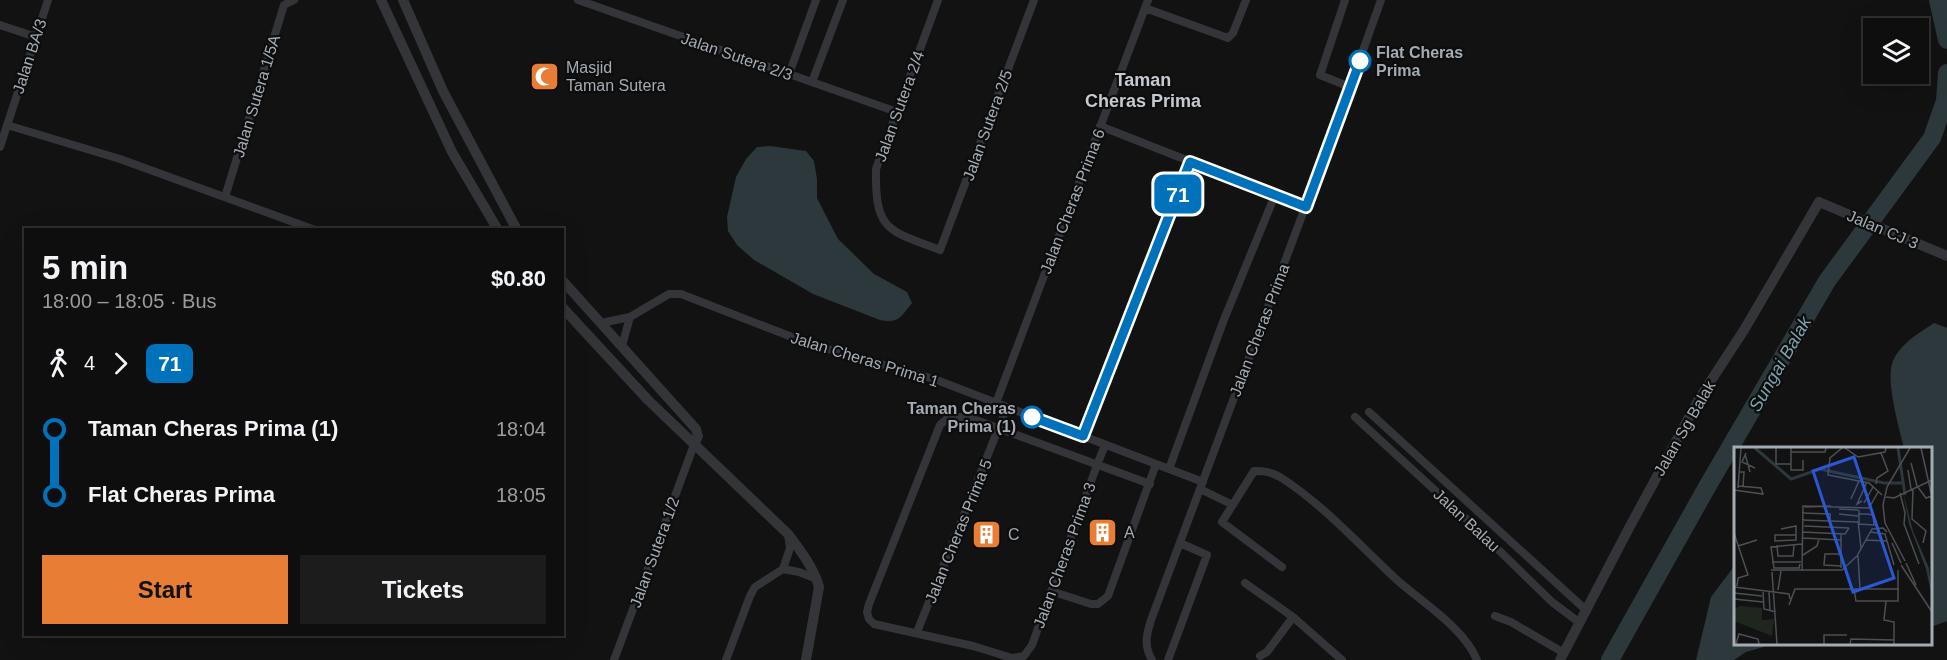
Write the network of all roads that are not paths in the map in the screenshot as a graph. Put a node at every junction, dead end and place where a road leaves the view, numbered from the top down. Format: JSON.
{"nodes":[{"id":1,"x":48,"y":0,"type":"edge"},
{"id":2,"x":294,"y":0,"type":"edge"},
{"id":3,"x":381,"y":0,"type":"edge"},
{"id":4,"x":402,"y":0,"type":"edge"},
{"id":5,"x":578,"y":0,"type":"edge"},
{"id":6,"x":816,"y":0,"type":"edge"},
{"id":7,"x":843,"y":0,"type":"edge"},
{"id":8,"x":938,"y":0,"type":"edge"},
{"id":9,"x":1034,"y":0,"type":"edge"},
{"id":10,"x":1246,"y":0,"type":"edge"},
{"id":11,"x":1345,"y":0,"type":"edge"},
{"id":12,"x":1381,"y":0,"type":"edge"},
{"id":13,"x":600,"y":4,"type":"edge"},
{"id":14,"x":1147,"y":4,"type":"edge"},
{"id":15,"x":0,"y":25,"type":"edge"},
{"id":16,"x":36,"y":37,"type":"junction"},
{"id":17,"x":789,"y":74,"type":"junction"},
{"id":18,"x":812,"y":82,"type":"junction"},
{"id":19,"x":1350,"y":87,"type":"junction"},
{"id":20,"x":897,"y":112,"type":"junction"},
{"id":21,"x":7,"y":125,"type":"junction"},
{"id":22,"x":1100,"y":126,"type":"junction"},
{"id":23,"x":0,"y":147,"type":"edge"},
{"id":24,"x":1190,"y":162,"type":"junction"},
{"id":25,"x":1275,"y":195,"type":"junction"},
{"id":26,"x":225,"y":197,"type":"junction"},
{"id":27,"x":1819,"y":202,"type":"joint"},
{"id":28,"x":1306,"y":207,"type":"junction"},
{"id":29,"x":310,"y":228,"type":"edge"},
{"id":30,"x":497,"y":228,"type":"edge"},
{"id":31,"x":514,"y":228,"type":"edge"},
{"id":32,"x":940,"y":250,"type":"joint"},
{"id":33,"x":1947,"y":256,"type":"edge"},
{"id":34,"x":564,"y":282,"type":"edge"},
{"id":35,"x":564,"y":310,"type":"edge"},
{"id":36,"x":630,"y":317,"type":"junction"},
{"id":37,"x":601,"y":323,"type":"junction"},
{"id":38,"x":622,"y":346,"type":"junction"},
{"id":39,"x":996,"y":403,"type":"junction"},
{"id":40,"x":1007,"y":407,"type":"junction"},
{"id":41,"x":1369,"y":412,"type":"dead end"},
{"id":42,"x":1355,"y":417,"type":"dead end"},
{"id":43,"x":999,"y":430,"type":"junction"},
{"id":44,"x":1083,"y":436,"type":"junction"},
{"id":45,"x":694,"y":445,"type":"junction"},
{"id":46,"x":1105,"y":445,"type":"junction"},
{"id":47,"x":1156,"y":464,"type":"junction"},
{"id":48,"x":1097,"y":465,"type":"junction"},
{"id":49,"x":1169,"y":469,"type":"junction"},
{"id":50,"x":1150,"y":484,"type":"junction"},
{"id":51,"x":1201,"y":486,"type":"junction"},
{"id":52,"x":1230,"y":503,"type":"junction"},
{"id":53,"x":788,"y":534,"type":"junction"},
{"id":54,"x":1180,"y":543,"type":"junction"},
{"id":55,"x":1282,"y":567,"type":"dead end"},
{"id":56,"x":783,"y":569,"type":"junction"},
{"id":57,"x":817,"y":579,"type":"junction"},
{"id":58,"x":1245,"y":583,"type":"dead end"},
{"id":59,"x":1052,"y":591,"type":"junction"},
{"id":60,"x":1587,"y":611,"type":"junction"},
{"id":61,"x":1495,"y":616,"type":"dead end"},
{"id":62,"x":1293,"y":617,"type":"junction"},
{"id":63,"x":1580,"y":622,"type":"junction"},
{"id":64,"x":917,"y":633,"type":"junction"},
{"id":65,"x":1260,"y":656,"type":"dead end"},
{"id":66,"x":1562,"y":657,"type":"edge"},
{"id":67,"x":614,"y":660,"type":"edge"},
{"id":68,"x":726,"y":660,"type":"edge"},
{"id":69,"x":806,"y":660,"type":"edge"},
{"id":70,"x":1152,"y":660,"type":"edge"},
{"id":71,"x":1168,"y":660,"type":"edge"},
{"id":72,"x":1342,"y":660,"type":"edge"},
{"id":73,"x":1478,"y":660,"type":"edge"}],
"edges":[{"from":1,"to":16,"type":"street","name":"Jalan BA/3"},
{"from":2,"to":26,"type":"street","name":"Jalan Sutera 1/5A"},
{"from":3,"to":30,"type":"street"},
{"from":4,"to":31,"type":"street"},
{"from":5,"to":13,"type":"street","name":"Jalan Sutera 2/3"},
{"from":6,"to":17,"type":"street"},
{"from":7,"to":18,"type":"street"},
{"from":8,"to":20,"type":"street","name":"Jalan Sutera 2/4"},
{"from":9,"to":32,"type":"street","name":"Jalan Sutera 2/5"},
{"from":10,"to":14,"type":"street"},
{"from":11,"to":19,"type":"street"},
{"from":12,"to":19,"type":"street","name":"Jalan Cheras Prima"},
{"from":13,"to":17,"type":"street","name":"Jalan Sutera 2/3"},
{"from":14,"to":22,"type":"street","name":"Jalan Cheras Prima 6"},
{"from":15,"to":16,"type":"street"},
{"from":16,"to":21,"type":"street","name":"Jalan BA/3"},
{"from":17,"to":18,"type":"street","name":"Jalan Sutera 2/3"},
{"from":18,"to":20,"type":"street","name":"Jalan Sutera 2/3"},
{"from":19,"to":28,"type":"street","name":"Jalan Cheras Prima"},
{"from":20,"to":32,"type":"street","name":"Jalan Sutera 2/4"},
{"from":21,"to":23,"type":"street","name":"Jalan BA/3"},
{"from":21,"to":26,"type":"street"},
{"from":22,"to":24,"type":"street"},
{"from":22,"to":39,"type":"street","name":"Jalan Cheras Prima 6"},
{"from":24,"to":25,"type":"street"},
{"from":24,"to":44,"type":"street"},
{"from":25,"to":28,"type":"street"},
{"from":25,"to":49,"type":"street"},
{"from":26,"to":29,"type":"street"},
{"from":27,"to":33,"type":"street","name":"Jalan CJ 3"},
{"from":27,"to":60,"type":"street","name":"Jalan Sg Balak"},
{"from":28,"to":51,"type":"street","name":"Jalan Cheras Prima"},
{"from":34,"to":37,"type":"street"},
{"from":35,"to":45,"type":"street"},
{"from":36,"to":37,"type":"street","name":"Jalan Cheras Prima 1"},
{"from":36,"to":38,"type":"street"},
{"from":36,"to":39,"type":"street","name":"Jalan Cheras Prima 1"},
{"from":37,"to":38,"type":"street"},
{"from":38,"to":45,"type":"street"},
{"from":39,"to":40,"type":"street","name":"Jalan Cheras Prima 1"},
{"from":40,"to":43,"type":"street","name":"Jalan Cheras Prima 5"},
{"from":40,"to":44,"type":"street","name":"Jalan Cheras Prima 1"},
{"from":41,"to":60,"type":"street"},
{"from":42,"to":63,"type":"street","name":"Jalan Balau"},
{"from":43,"to":48,"type":"street"},
{"from":43,"to":64,"type":"street","name":"Jalan Cheras Prima 5"},
{"from":43,"to":64,"type":"street"},
{"from":44,"to":46,"type":"street","name":"Jalan Cheras Prima 1"},
{"from":45,"to":53,"type":"street"},
{"from":45,"to":67,"type":"street","name":"Jalan Sutera 1/2"},
{"from":46,"to":47,"type":"street","name":"Jalan Cheras Prima 1"},
{"from":46,"to":48,"type":"street","name":"Jalan Cheras Prima 3"},
{"from":47,"to":49,"type":"street","name":"Jalan Cheras Prima 1"},
{"from":47,"to":50,"type":"street"},
{"from":48,"to":50,"type":"street"},
{"from":48,"to":59,"type":"street","name":"Jalan Cheras Prima 3"},
{"from":49,"to":51,"type":"street","name":"Jalan Cheras Prima 1"},
{"from":50,"to":59,"type":"street"},
{"from":51,"to":52,"type":"street","name":"Jalan Cheras Prima 1"},
{"from":51,"to":54,"type":"street","name":"Jalan Cheras Prima"},
{"from":52,"to":55,"type":"street"},
{"from":52,"to":73,"type":"street"},
{"from":53,"to":56,"type":"street"},
{"from":53,"to":57,"type":"street"},
{"from":54,"to":70,"type":"street","name":"Jalan Cheras Prima"},
{"from":54,"to":71,"type":"street"},
{"from":56,"to":57,"type":"street"},
{"from":56,"to":68,"type":"street"},
{"from":57,"to":69,"type":"street"},
{"from":58,"to":62,"type":"street"},
{"from":59,"to":64,"type":"street","name":"Jalan Cheras Prima 3"},
{"from":60,"to":63,"type":"street","name":"Jalan Sg Balak"},
{"from":61,"to":66,"type":"street"},
{"from":62,"to":65,"type":"street"},
{"from":62,"to":72,"type":"street"},
{"from":63,"to":66,"type":"street","name":"Jalan Sg Balak"}]}
